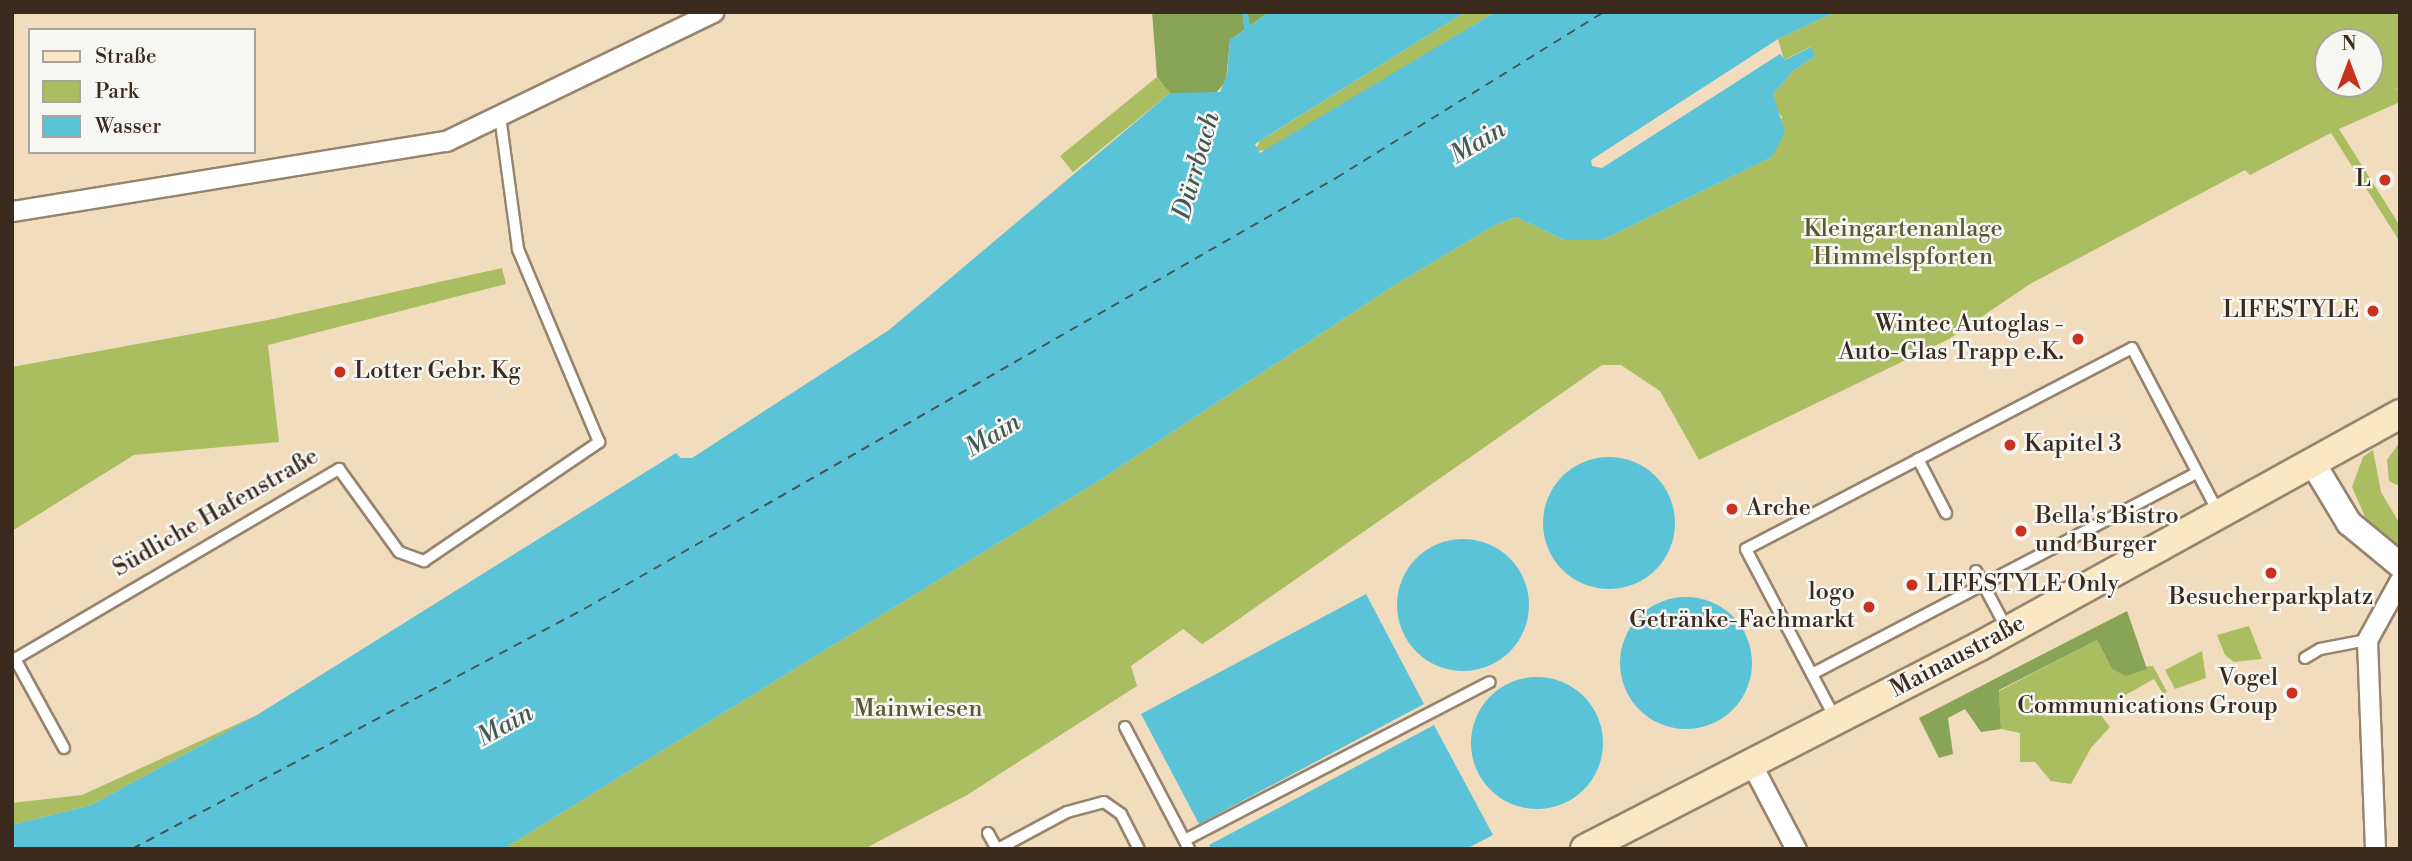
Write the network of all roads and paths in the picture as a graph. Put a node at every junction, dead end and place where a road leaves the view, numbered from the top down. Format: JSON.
{"nodes":[{"id":1,"x":713,"y":12,"type":"edge"},
{"id":2,"x":500,"y":115,"type":"junction"},
{"id":3,"x":12,"y":211,"type":"edge"},
{"id":4,"x":2400,"y":414,"type":"edge"},
{"id":5,"x":1918,"y":459,"type":"junction"},
{"id":6,"x":2314,"y":465,"type":"junction"},
{"id":7,"x":2197,"y":473,"type":"junction"},
{"id":8,"x":1946,"y":513,"type":"dead end"},
{"id":9,"x":2220,"y":516,"type":"junction"},
{"id":10,"x":2400,"y":565,"type":"edge"},
{"id":11,"x":1976,"y":571,"type":"dead end"},
{"id":12,"x":2400,"y":580,"type":"edge"},
{"id":13,"x":1983,"y":584,"type":"junction"},
{"id":14,"x":2008,"y":631,"type":"junction"},
{"id":15,"x":2367,"y":640,"type":"junction"},
{"id":16,"x":2305,"y":658,"type":"dead end"},
{"id":17,"x":1812,"y":674,"type":"junction"},
{"id":18,"x":1490,"y":682,"type":"dead end"},
{"id":19,"x":1837,"y":721,"type":"junction"},
{"id":20,"x":1125,"y":727,"type":"dead end"},
{"id":21,"x":64,"y":748,"type":"dead end"},
{"id":22,"x":1752,"y":765,"type":"junction"},
{"id":23,"x":988,"y":833,"type":"dead end"},
{"id":24,"x":1187,"y":844,"type":"edge"},
{"id":25,"x":997,"y":849,"type":"edge"},
{"id":26,"x":1139,"y":849,"type":"edge"},
{"id":27,"x":1585,"y":849,"type":"edge"},
{"id":28,"x":1796,"y":849,"type":"edge"},
{"id":29,"x":2375,"y":849,"type":"edge"}],
"edges":[{"from":1,"to":2,"type":"street"},
{"from":2,"to":3,"type":"street"},
{"from":2,"to":21,"type":"lane","name":"Südliche Hafenstraße"},
{"from":4,"to":6,"type":"main road","name":"Mainaustraße"},
{"from":5,"to":7,"type":"lane"},
{"from":5,"to":8,"type":"lane"},
{"from":5,"to":17,"type":"lane"},
{"from":6,"to":9,"type":"main road","name":"Mainaustraße"},
{"from":6,"to":10,"type":"street"},
{"from":7,"to":9,"type":"lane"},
{"from":7,"to":13,"type":"lane"},
{"from":9,"to":14,"type":"main road","name":"Mainaustraße"},
{"from":11,"to":13,"type":"lane"},
{"from":12,"to":15,"type":"street"},
{"from":13,"to":14,"type":"lane"},
{"from":13,"to":17,"type":"lane"},
{"from":14,"to":19,"type":"main road","name":"Mainaustraße"},
{"from":15,"to":16,"type":"lane"},
{"from":15,"to":29,"type":"street"},
{"from":17,"to":19,"type":"lane"},
{"from":18,"to":24,"type":"lane"},
{"from":19,"to":22,"type":"main road","name":"Mainaustraße"},
{"from":20,"to":24,"type":"lane"},
{"from":22,"to":27,"type":"main road","name":"Mainaustraße"},
{"from":22,"to":28,"type":"street"},
{"from":23,"to":25,"type":"lane"},
{"from":25,"to":26,"type":"lane"}]}
